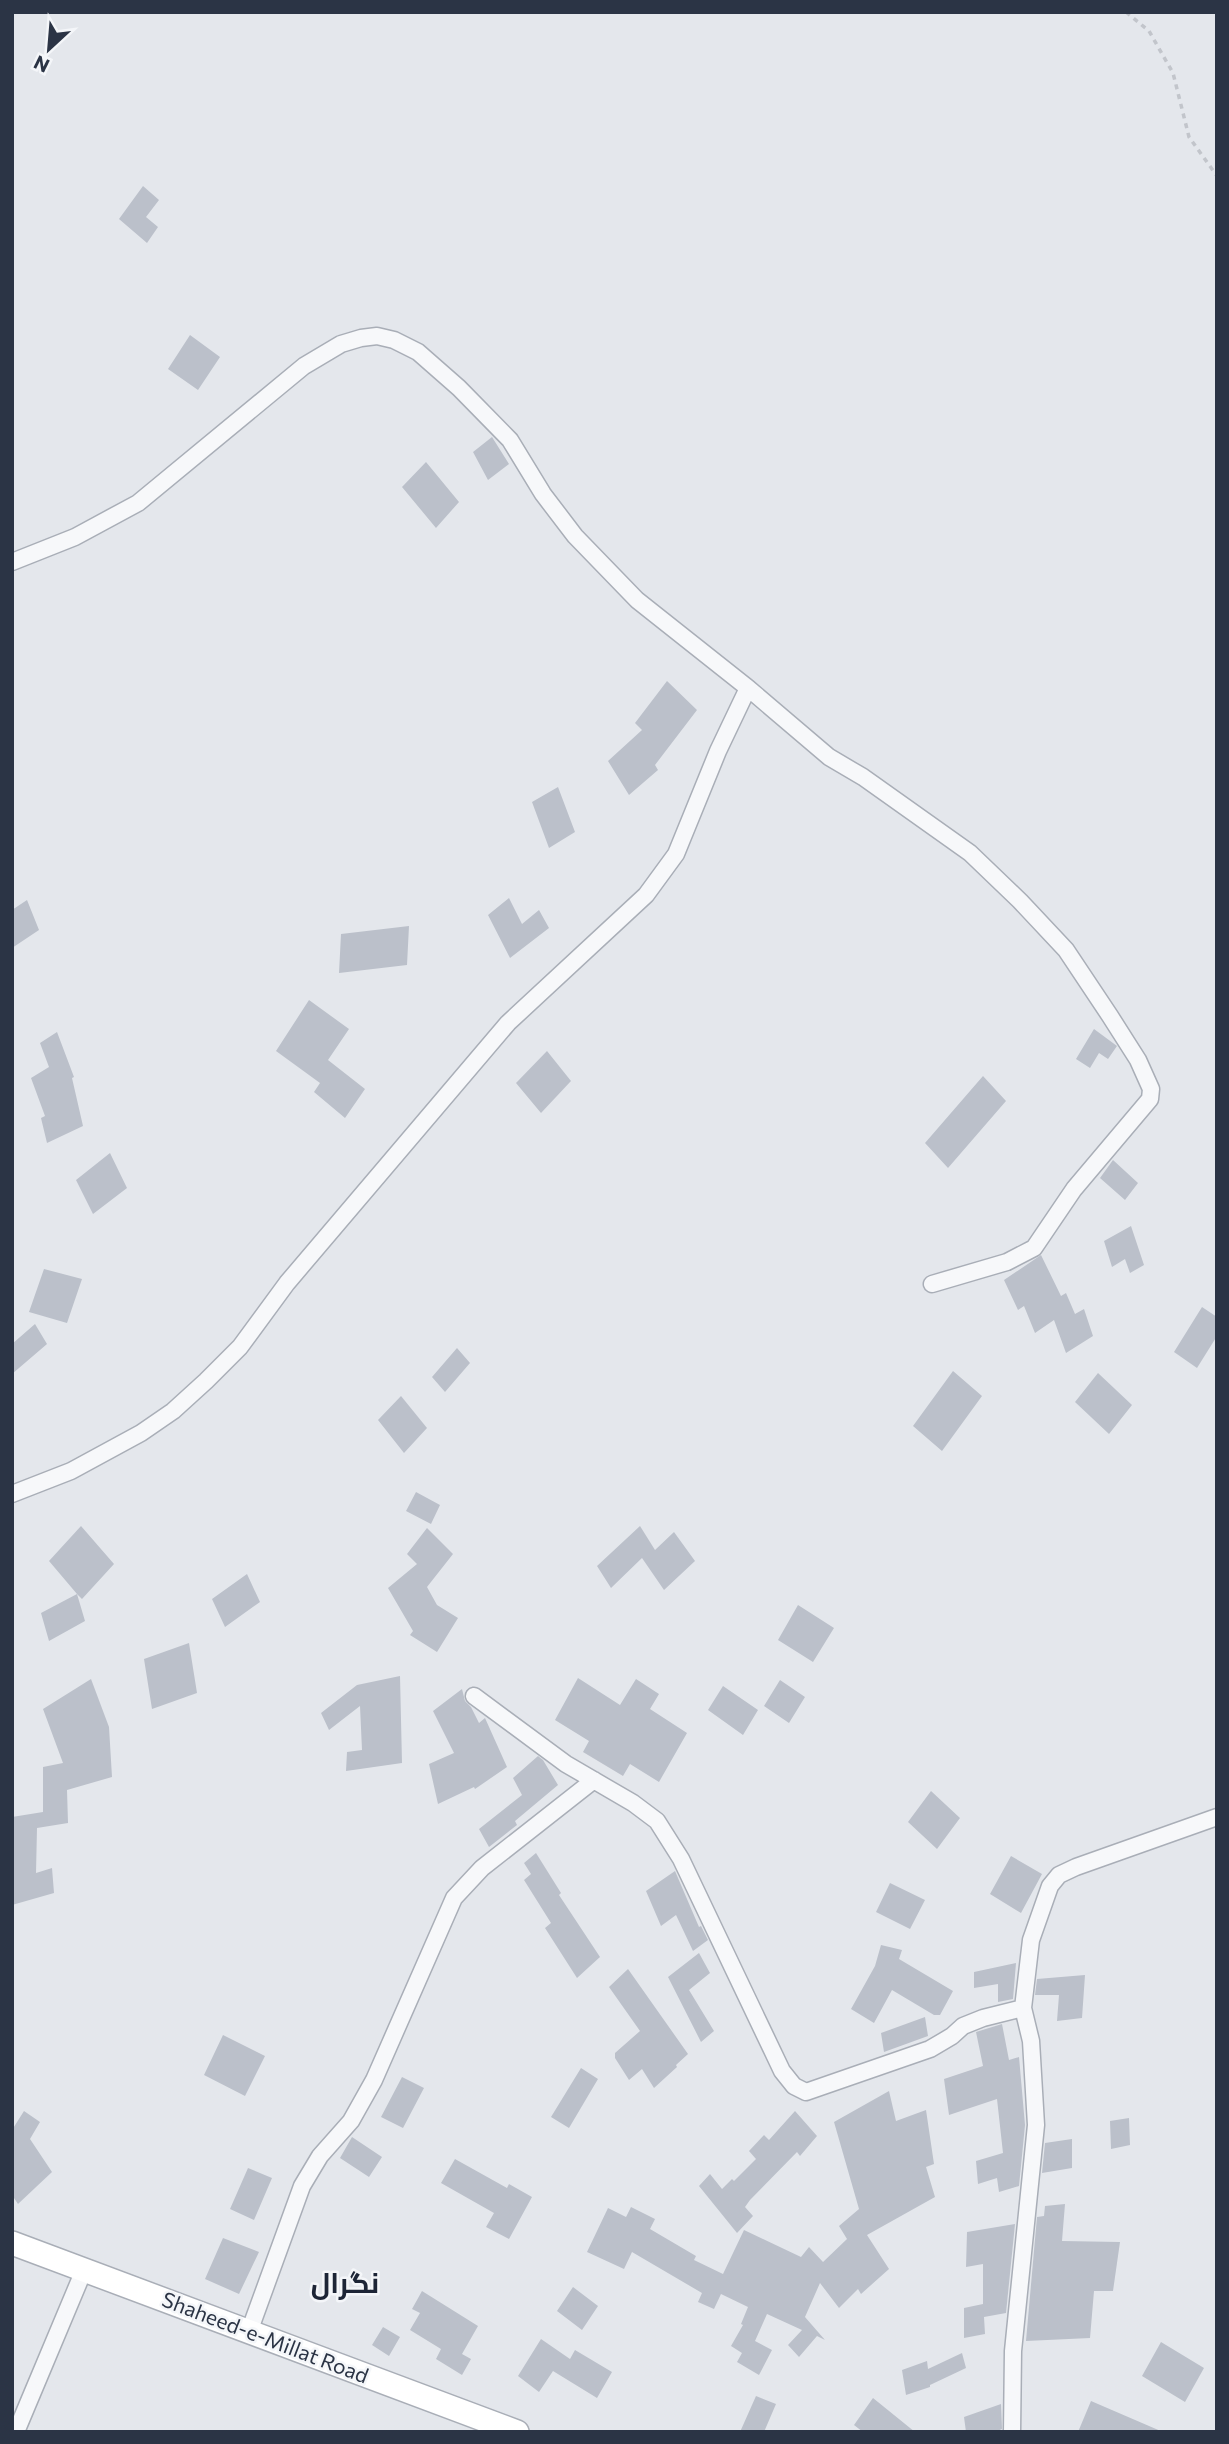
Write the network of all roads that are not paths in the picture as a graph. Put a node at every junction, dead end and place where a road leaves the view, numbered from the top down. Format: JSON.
{"nodes":[{"id":1,"x":12,"y":562,"type":"edge"},
{"id":2,"x":748,"y":688,"type":"junction"},
{"id":3,"x":932,"y":1284,"type":"dead end"},
{"id":4,"x":12,"y":1493,"type":"edge"},
{"id":5,"x":474,"y":1696,"type":"dead end"},
{"id":6,"x":594,"y":1780,"type":"junction"},
{"id":7,"x":1217,"y":1817,"type":"edge"},
{"id":8,"x":1023,"y":2008,"type":"junction"},
{"id":9,"x":12,"y":2243,"type":"edge"},
{"id":10,"x":83,"y":2270,"type":"junction"},
{"id":11,"x":249,"y":2332,"type":"junction"},
{"id":12,"x":16,"y":2432,"type":"edge"},
{"id":13,"x":517,"y":2432,"type":"edge"},
{"id":14,"x":1013,"y":2432,"type":"edge"}],
"edges":[{"from":1,"to":2,"type":"street"},
{"from":2,"to":3,"type":"street"},
{"from":2,"to":4,"type":"street"},
{"from":5,"to":6,"type":"street"},
{"from":6,"to":8,"type":"street"},
{"from":6,"to":11,"type":"street"},
{"from":7,"to":8,"type":"street"},
{"from":8,"to":14,"type":"street"},
{"from":9,"to":10,"type":"main road","name":"Shaheed-e-Millat Road"},
{"from":10,"to":11,"type":"main road","name":"Shaheed-e-Millat Road"},
{"from":10,"to":12,"type":"street"},
{"from":11,"to":13,"type":"main road","name":"Shaheed-e-Millat Road"}]}
